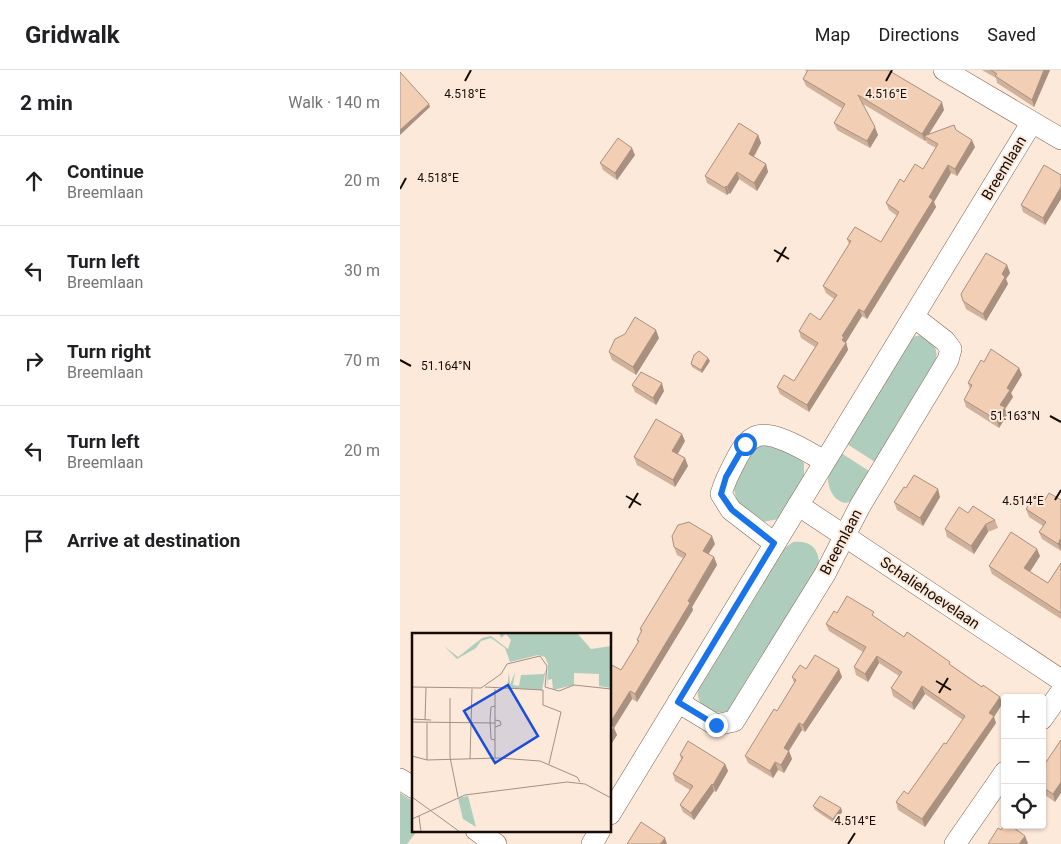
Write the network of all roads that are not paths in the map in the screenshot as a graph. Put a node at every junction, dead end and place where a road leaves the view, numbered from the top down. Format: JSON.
{"nodes":[{"id":1,"x":944,"y":70,"type":"edge"},
{"id":2,"x":1032,"y":122,"type":"junction"},
{"id":3,"x":1061,"y":139,"type":"edge"},
{"id":4,"x":914,"y":317,"type":"junction"},
{"id":5,"x":824,"y":461,"type":"junction"},
{"id":6,"x":798,"y":505,"type":"junction"},
{"id":7,"x":844,"y":536,"type":"junction"},
{"id":8,"x":774,"y":543,"type":"junction"},
{"id":9,"x":1061,"y":680,"type":"edge"},
{"id":10,"x":1061,"y":692,"type":"edge"},
{"id":11,"x":678,"y":702,"type":"junction"},
{"id":12,"x":1046,"y":713,"type":"edge"},
{"id":13,"x":1001,"y":778,"type":"edge"},
{"id":14,"x":400,"y":779,"type":"edge"},
{"id":15,"x":412,"y":787,"type":"edge"},
{"id":16,"x":611,"y":812,"type":"edge"},
{"id":17,"x":479,"y":832,"type":"edge"},
{"id":18,"x":599,"y":832,"type":"edge"},
{"id":19,"x":496,"y":844,"type":"edge"},
{"id":20,"x":592,"y":844,"type":"edge"},
{"id":21,"x":955,"y":844,"type":"edge"}],
"edges":[{"from":1,"to":2,"type":"street"},
{"from":2,"to":3,"type":"street"},
{"from":2,"to":4,"type":"street","name":"Breemlaan"},
{"from":4,"to":5,"type":"street","name":"Breemlaan"},
{"from":4,"to":7,"type":"street","name":"Breemlaan"},
{"from":5,"to":6,"type":"street","name":"Breemlaan"},
{"from":5,"to":8,"type":"street"},
{"from":6,"to":7,"type":"street","name":"Schaliehoevelaan"},
{"from":6,"to":8,"type":"street","name":"Breemlaan"},
{"from":7,"to":9,"type":"street","name":"Schaliehoevelaan"},
{"from":7,"to":11,"type":"street","name":"Breemlaan"},
{"from":8,"to":11,"type":"street","name":"Breemlaan"},
{"from":10,"to":12,"type":"street"},
{"from":11,"to":16,"type":"street","name":"Breemlaan"},
{"from":13,"to":21,"type":"street"},
{"from":14,"to":15,"type":"street"},
{"from":17,"to":19,"type":"street"},
{"from":18,"to":20,"type":"street"}]}
